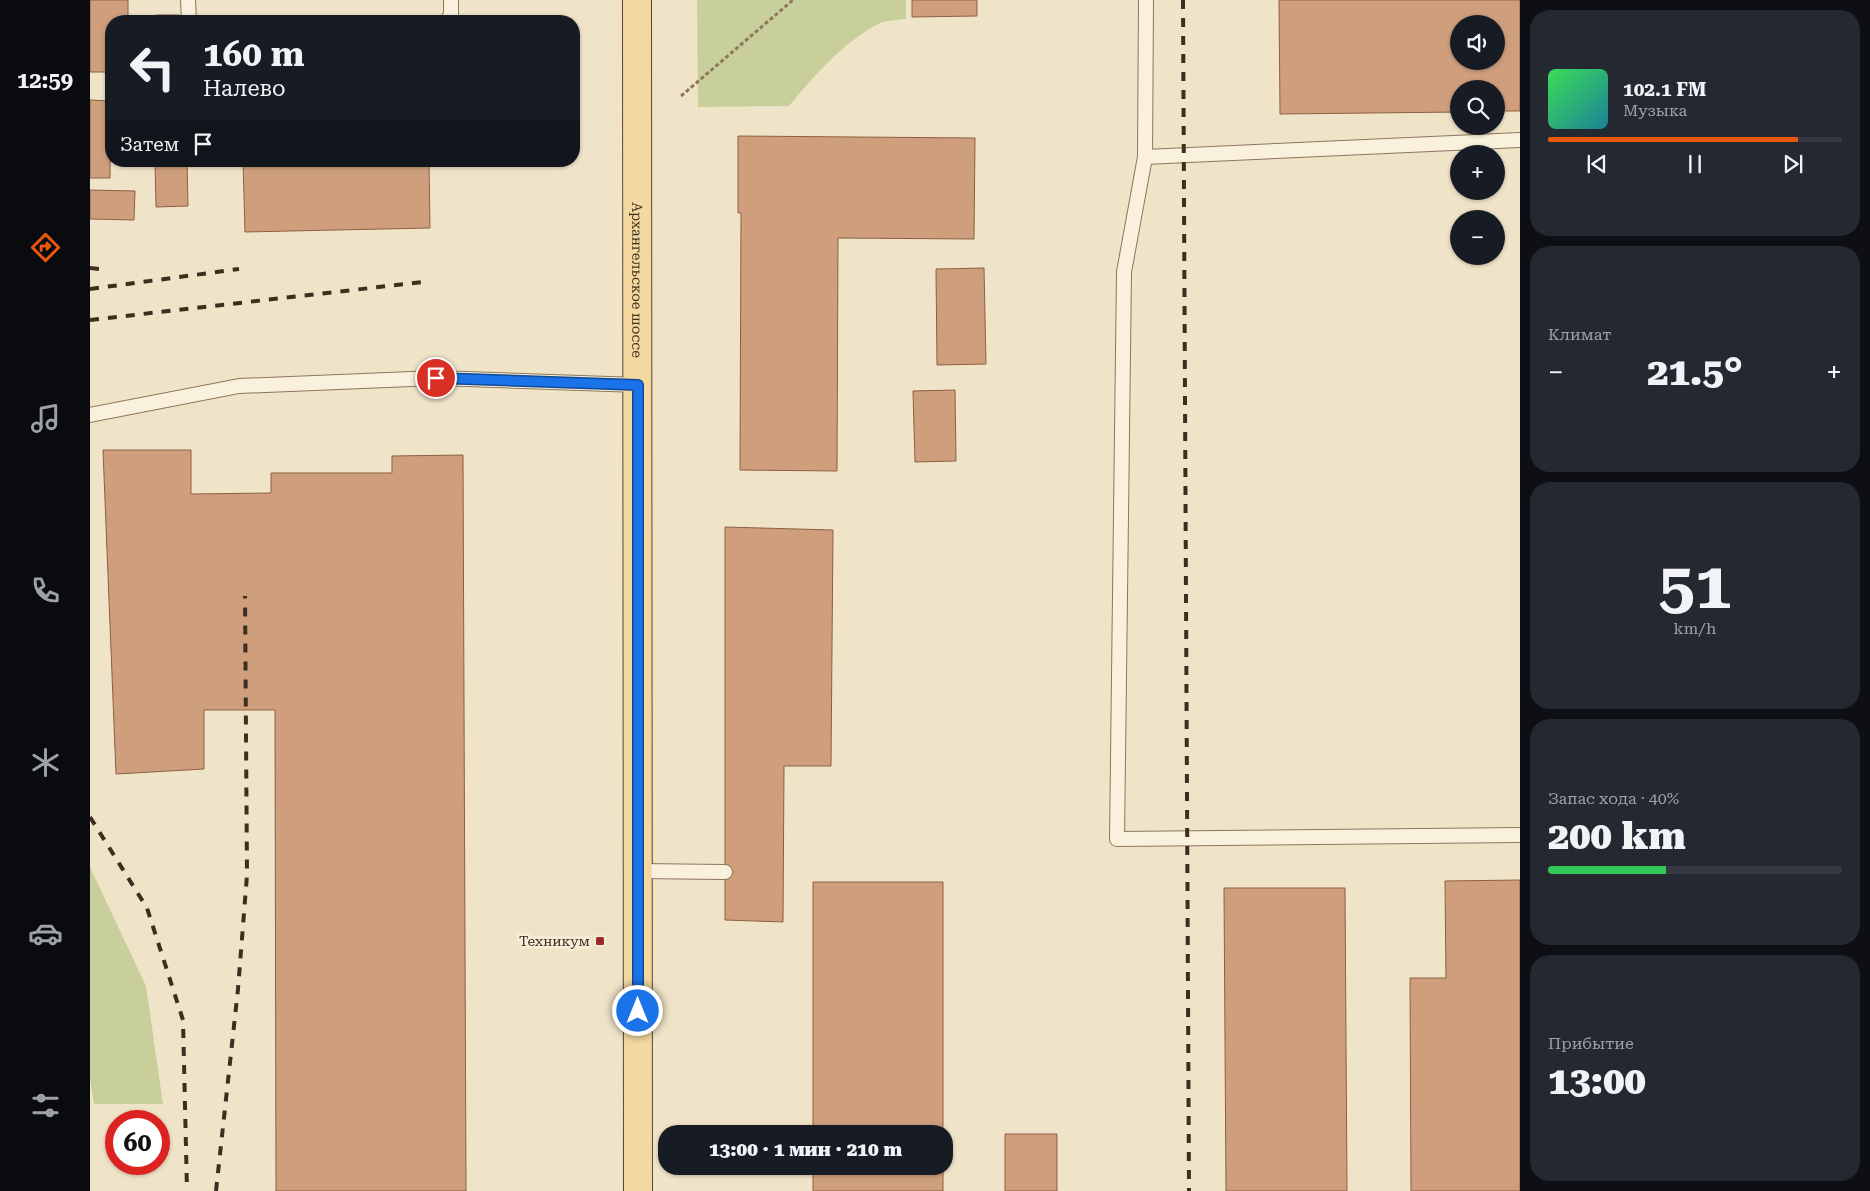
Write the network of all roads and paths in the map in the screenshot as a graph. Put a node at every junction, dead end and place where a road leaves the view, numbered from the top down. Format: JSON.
{"nodes":[{"id":1,"x":188,"y":0,"type":"edge"},
{"id":2,"x":451,"y":0,"type":"edge"},
{"id":3,"x":637,"y":0,"type":"edge"},
{"id":4,"x":793,"y":0,"type":"edge"},
{"id":5,"x":1146,"y":0,"type":"edge"},
{"id":6,"x":189,"y":15,"type":"edge"},
{"id":7,"x":451,"y":15,"type":"edge"},
{"id":8,"x":681,"y":96,"type":"dead end"},
{"id":9,"x":1520,"y":140,"type":"edge"},
{"id":10,"x":1145,"y":157,"type":"junction"},
{"id":11,"x":638,"y":385,"type":"junction"},
{"id":12,"x":90,"y":415,"type":"edge"},
{"id":13,"x":1520,"y":835,"type":"edge"},
{"id":14,"x":638,"y":871,"type":"junction"},
{"id":15,"x":725,"y":872,"type":"dead end"},
{"id":16,"x":638,"y":1191,"type":"edge"}],
"edges":[{"from":1,"to":6,"type":"lane"},
{"from":2,"to":7,"type":"lane"},
{"from":3,"to":11,"type":"main road","name":"Архангельское шоссе"},
{"from":4,"to":8,"type":"path"},
{"from":5,"to":10,"type":"lane"},
{"from":9,"to":10,"type":"lane"},
{"from":10,"to":13,"type":"lane"},
{"from":11,"to":12,"type":"lane"},
{"from":11,"to":14,"type":"main road","name":"Архангельское шоссе"},
{"from":14,"to":15,"type":"lane"},
{"from":14,"to":16,"type":"main road","name":"Архангельское шоссе"}]}
